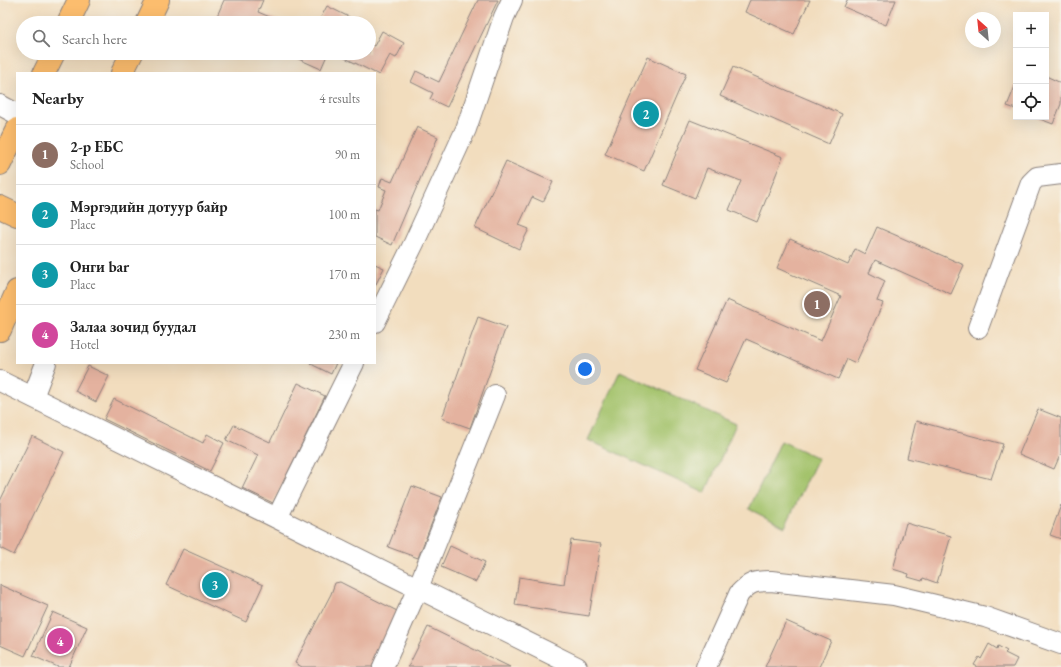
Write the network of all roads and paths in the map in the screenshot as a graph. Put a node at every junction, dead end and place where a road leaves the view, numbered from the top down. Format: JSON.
{"nodes":[{"id":1,"x":79,"y":0,"type":"edge"},
{"id":2,"x":158,"y":0,"type":"edge"},
{"id":3,"x":512,"y":0,"type":"edge"},
{"id":4,"x":71,"y":16,"type":"edge"},
{"id":5,"x":150,"y":16,"type":"edge"},
{"id":6,"x":50,"y":60,"type":"edge"},
{"id":7,"x":128,"y":60,"type":"edge"},
{"id":8,"x":44,"y":72,"type":"edge"},
{"id":9,"x":122,"y":72,"type":"edge"},
{"id":10,"x":0,"y":104,"type":"edge"},
{"id":11,"x":16,"y":113,"type":"edge"},
{"id":12,"x":16,"y":131,"type":"edge"},
{"id":13,"x":0,"y":164,"type":"edge"},
{"id":14,"x":1061,"y":174,"type":"edge"},
{"id":15,"x":0,"y":207,"type":"edge"},
{"id":16,"x":16,"y":215,"type":"edge"},
{"id":17,"x":16,"y":293,"type":"edge"},
{"id":18,"x":376,"y":320,"type":"edge"},
{"id":19,"x":978,"y":328,"type":"dead end"},
{"id":20,"x":0,"y":330,"type":"edge"},
{"id":21,"x":46,"y":364,"type":"edge"},
{"id":22,"x":354,"y":364,"type":"edge"},
{"id":23,"x":0,"y":381,"type":"edge"},
{"id":24,"x":495,"y":395,"type":"dead end"},
{"id":25,"x":33,"y":397,"type":"junction"},
{"id":26,"x":277,"y":518,"type":"junction"},
{"id":27,"x":418,"y":588,"type":"junction"},
{"id":28,"x":1061,"y":644,"type":"edge"},
{"id":29,"x":383,"y":667,"type":"edge"},
{"id":30,"x":577,"y":667,"type":"edge"},
{"id":31,"x":706,"y":667,"type":"edge"}],
"edges":[{"from":1,"to":4,"type":"main road"},
{"from":2,"to":5,"type":"main road"},
{"from":3,"to":18,"type":"street"},
{"from":6,"to":8,"type":"main road"},
{"from":7,"to":9,"type":"main road"},
{"from":10,"to":11,"type":"street"},
{"from":12,"to":13,"type":"main road"},
{"from":14,"to":19,"type":"street"},
{"from":15,"to":16,"type":"main road"},
{"from":17,"to":20,"type":"main road"},
{"from":21,"to":25,"type":"street"},
{"from":22,"to":26,"type":"street"},
{"from":23,"to":25,"type":"street"},
{"from":24,"to":27,"type":"street"},
{"from":25,"to":26,"type":"street"},
{"from":26,"to":27,"type":"street"},
{"from":27,"to":29,"type":"street"},
{"from":27,"to":30,"type":"street"},
{"from":28,"to":31,"type":"street"}]}
